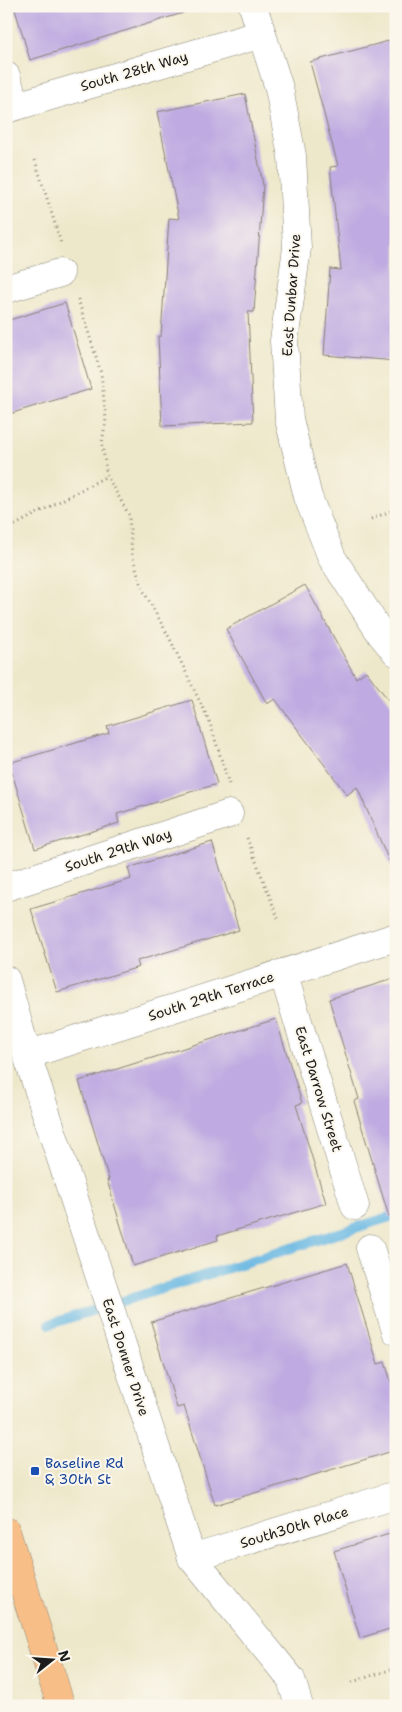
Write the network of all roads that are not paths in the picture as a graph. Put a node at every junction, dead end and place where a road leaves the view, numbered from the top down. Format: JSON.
{"nodes":[{"id":1,"x":253,"y":6,"type":"edge"},
{"id":2,"x":262,"y":34,"type":"junction"},
{"id":3,"x":6,"y":76,"type":"edge"},
{"id":4,"x":11,"y":108,"type":"edge"},
{"id":5,"x":61,"y":260,"type":"road end"},
{"id":6,"x":6,"y":289,"type":"edge"},
{"id":7,"x":396,"y":652,"type":"edge"},
{"id":8,"x":230,"y":802,"type":"road end"},
{"id":9,"x":6,"y":887,"type":"edge"},
{"id":10,"x":396,"y":937,"type":"edge"},
{"id":11,"x":283,"y":972,"type":"junction"},
{"id":12,"x":6,"y":980,"type":"edge"},
{"id":13,"x":27,"y":1055,"type":"junction"},
{"id":14,"x":355,"y":1206,"type":"dead end"},
{"id":15,"x":370,"y":1248,"type":"dead end"},
{"id":16,"x":396,"y":1331,"type":"edge"},
{"id":17,"x":396,"y":1495,"type":"edge"},
{"id":18,"x":6,"y":1531,"type":"edge"},
{"id":19,"x":192,"y":1558,"type":"junction"},
{"id":20,"x":61,"y":1706,"type":"edge"},
{"id":21,"x":299,"y":1706,"type":"edge"}],
"edges":[{"from":1,"to":2,"type":"street","name":"East Dunbar Drive"},
{"from":2,"to":4,"type":"street","name":"South 28th Way"},
{"from":2,"to":7,"type":"street","name":"East Dunbar Drive"},
{"from":3,"to":4,"type":"street"},
{"from":5,"to":6,"type":"street"},
{"from":8,"to":9,"type":"street","name":"South 29th Way"},
{"from":10,"to":11,"type":"street","name":"South 29th Terrace"},
{"from":11,"to":13,"type":"street","name":"South 29th Terrace"},
{"from":11,"to":14,"type":"street","name":"East Darrow Street"},
{"from":12,"to":13,"type":"street","name":"East Donner Drive"},
{"from":13,"to":19,"type":"street","name":"East Donner Drive"},
{"from":15,"to":16,"type":"street"},
{"from":17,"to":19,"type":"street","name":"South30th Place"},
{"from":18,"to":20,"type":"main road"},
{"from":19,"to":21,"type":"street","name":"East Donner Drive"}]}
